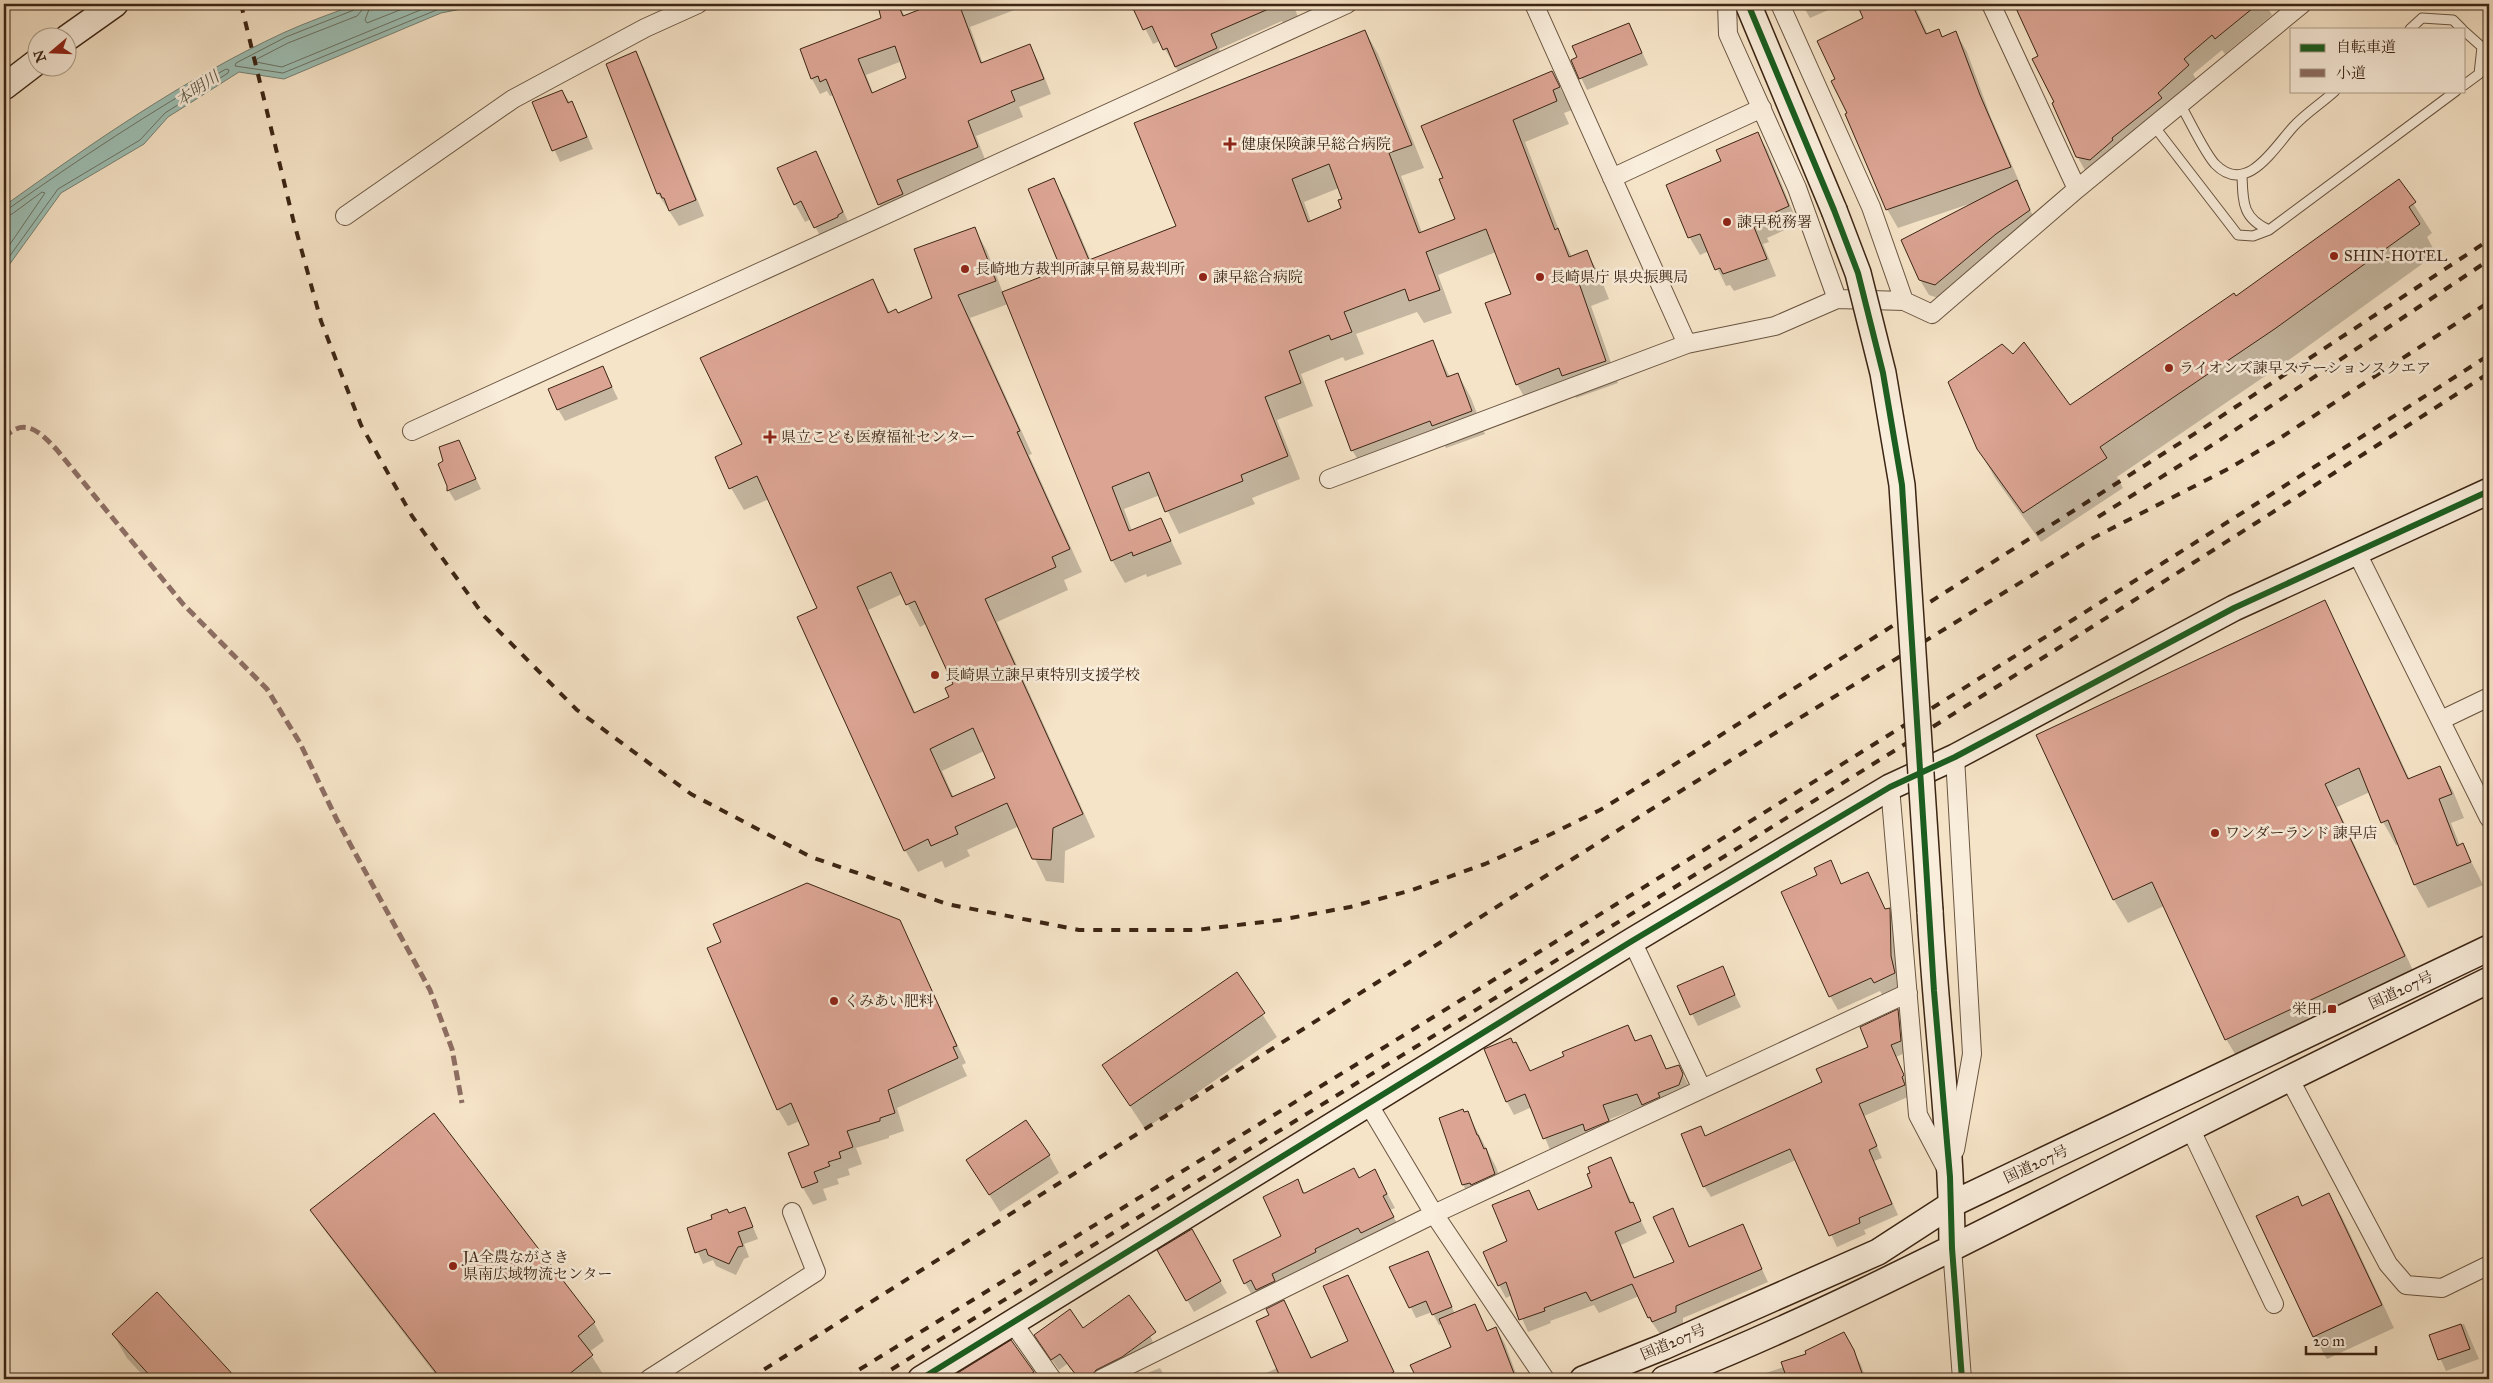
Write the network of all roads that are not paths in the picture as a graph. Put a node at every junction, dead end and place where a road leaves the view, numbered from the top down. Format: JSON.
{"nodes":[{"id":1,"x":115,"y":4,"type":"edge"},
{"id":2,"x":698,"y":4,"type":"edge"},
{"id":3,"x":1347,"y":4,"type":"edge"},
{"id":4,"x":1534,"y":4,"type":"edge"},
{"id":5,"x":1727,"y":4,"type":"edge"},
{"id":6,"x":1748,"y":4,"type":"edge"},
{"id":7,"x":1991,"y":4,"type":"edge"},
{"id":8,"x":2302,"y":4,"type":"edge"},
{"id":9,"x":1782,"y":8,"type":"edge"},
{"id":10,"x":2411,"y":28,"type":"edge"},
{"id":11,"x":2461,"y":28,"type":"edge"},
{"id":12,"x":78,"y":30,"type":"edge"},
{"id":13,"x":2466,"y":33,"type":"edge"},
{"id":14,"x":28,"y":69,"type":"edge"},
{"id":15,"x":2466,"y":84,"type":"edge"},
{"id":16,"x":4,"y":87,"type":"edge"},
{"id":17,"x":2334,"y":92,"type":"edge"},
{"id":18,"x":2455,"y":92,"type":"edge"},
{"id":19,"x":2180,"y":104,"type":"junction"},
{"id":20,"x":1762,"y":108,"type":"junction"},
{"id":21,"x":2154,"y":126,"type":"junction"},
{"id":22,"x":2242,"y":176,"type":"junction"},
{"id":23,"x":1612,"y":178,"type":"junction"},
{"id":24,"x":2077,"y":189,"type":"junction"},
{"id":25,"x":345,"y":216,"type":"dead end"},
{"id":26,"x":2269,"y":230,"type":"junction"},
{"id":27,"x":1837,"y":299,"type":"junction"},
{"id":28,"x":1904,"y":301,"type":"junction"},
{"id":29,"x":1687,"y":344,"type":"junction"},
{"id":30,"x":412,"y":431,"type":"dead end"},
{"id":31,"x":1329,"y":479,"type":"dead end"},
{"id":32,"x":2489,"y":491,"type":"edge"},
{"id":33,"x":2356,"y":551,"type":"junction"},
{"id":34,"x":2489,"y":697,"type":"edge"},
{"id":35,"x":2441,"y":720,"type":"junction"},
{"id":36,"x":1955,"y":757,"type":"junction"},
{"id":37,"x":1890,"y":787,"type":"junction"},
{"id":38,"x":2489,"y":818,"type":"edge"},
{"id":39,"x":1632,"y":941,"type":"junction"},
{"id":40,"x":2489,"y":948,"type":"edge"},
{"id":41,"x":2489,"y":980,"type":"edge"},
{"id":42,"x":1908,"y":993,"type":"junction"},
{"id":43,"x":2289,"y":1078,"type":"junction"},
{"id":44,"x":1702,"y":1089,"type":"junction"},
{"id":45,"x":1370,"y":1105,"type":"junction"},
{"id":46,"x":2190,"y":1128,"type":"junction"},
{"id":47,"x":1950,"y":1177,"type":"junction"},
{"id":48,"x":1952,"y":1204,"type":"junction"},
{"id":49,"x":792,"y":1212,"type":"dead end"},
{"id":50,"x":1434,"y":1214,"type":"junction"},
{"id":51,"x":1952,"y":1248,"type":"junction"},
{"id":52,"x":2489,"y":1265,"type":"edge"},
{"id":53,"x":2274,"y":1304,"type":"dead end"},
{"id":54,"x":1013,"y":1323,"type":"junction"},
{"id":55,"x":649,"y":1379,"type":"edge"},
{"id":56,"x":921,"y":1379,"type":"edge"},
{"id":57,"x":1052,"y":1379,"type":"edge"},
{"id":58,"x":1101,"y":1379,"type":"edge"},
{"id":59,"x":1545,"y":1379,"type":"edge"},
{"id":60,"x":1582,"y":1379,"type":"edge"},
{"id":61,"x":1664,"y":1379,"type":"edge"},
{"id":62,"x":1962,"y":1379,"type":"edge"}],
"edges":[{"from":1,"to":12,"type":"street"},
{"from":2,"to":25,"type":"street"},
{"from":3,"to":30,"type":"street"},
{"from":4,"to":23,"type":"street"},
{"from":5,"to":20,"type":"street"},
{"from":6,"to":47,"type":"street","bridge":true},
{"from":7,"to":24,"type":"street"},
{"from":8,"to":19,"type":"street"},
{"from":9,"to":28,"type":"street"},
{"from":10,"to":11,"type":"lane"},
{"from":13,"to":15,"type":"lane"},
{"from":14,"to":16,"type":"street"},
{"from":17,"to":22,"type":"lane"},
{"from":18,"to":26,"type":"lane"},
{"from":19,"to":21,"type":"street"},
{"from":19,"to":22,"type":"lane"},
{"from":20,"to":23,"type":"street"},
{"from":20,"to":27,"type":"street"},
{"from":21,"to":24,"type":"street"},
{"from":21,"to":26,"type":"lane"},
{"from":22,"to":26,"type":"lane"},
{"from":23,"to":29,"type":"street"},
{"from":24,"to":28,"type":"street"},
{"from":27,"to":28,"type":"street"},
{"from":27,"to":29,"type":"street"},
{"from":29,"to":31,"type":"street"},
{"from":32,"to":33,"type":"street"},
{"from":33,"to":35,"type":"street"},
{"from":33,"to":36,"type":"street"},
{"from":34,"to":35,"type":"street"},
{"from":35,"to":38,"type":"street"},
{"from":36,"to":37,"type":"street"},
{"from":36,"to":47,"type":"street"},
{"from":37,"to":39,"type":"street"},
{"from":37,"to":42,"type":"street"},
{"from":39,"to":44,"type":"street"},
{"from":39,"to":45,"type":"street"},
{"from":40,"to":48,"type":"street","name":"国道207号"},
{"from":41,"to":43,"type":"street"},
{"from":42,"to":44,"type":"street"},
{"from":42,"to":47,"type":"street"},
{"from":43,"to":46,"type":"street"},
{"from":43,"to":52,"type":"street"},
{"from":44,"to":50,"type":"street"},
{"from":45,"to":50,"type":"street"},
{"from":45,"to":54,"type":"street"},
{"from":46,"to":51,"type":"street"},
{"from":46,"to":53,"type":"street"},
{"from":47,"to":48,"type":"street"},
{"from":48,"to":51,"type":"street"},
{"from":48,"to":60,"type":"street","name":"国道207号"},
{"from":49,"to":55,"type":"street"},
{"from":50,"to":58,"type":"street"},
{"from":50,"to":59,"type":"street"},
{"from":51,"to":61,"type":"street"},
{"from":51,"to":62,"type":"street"},
{"from":54,"to":56,"type":"street"},
{"from":54,"to":57,"type":"street"}]}
